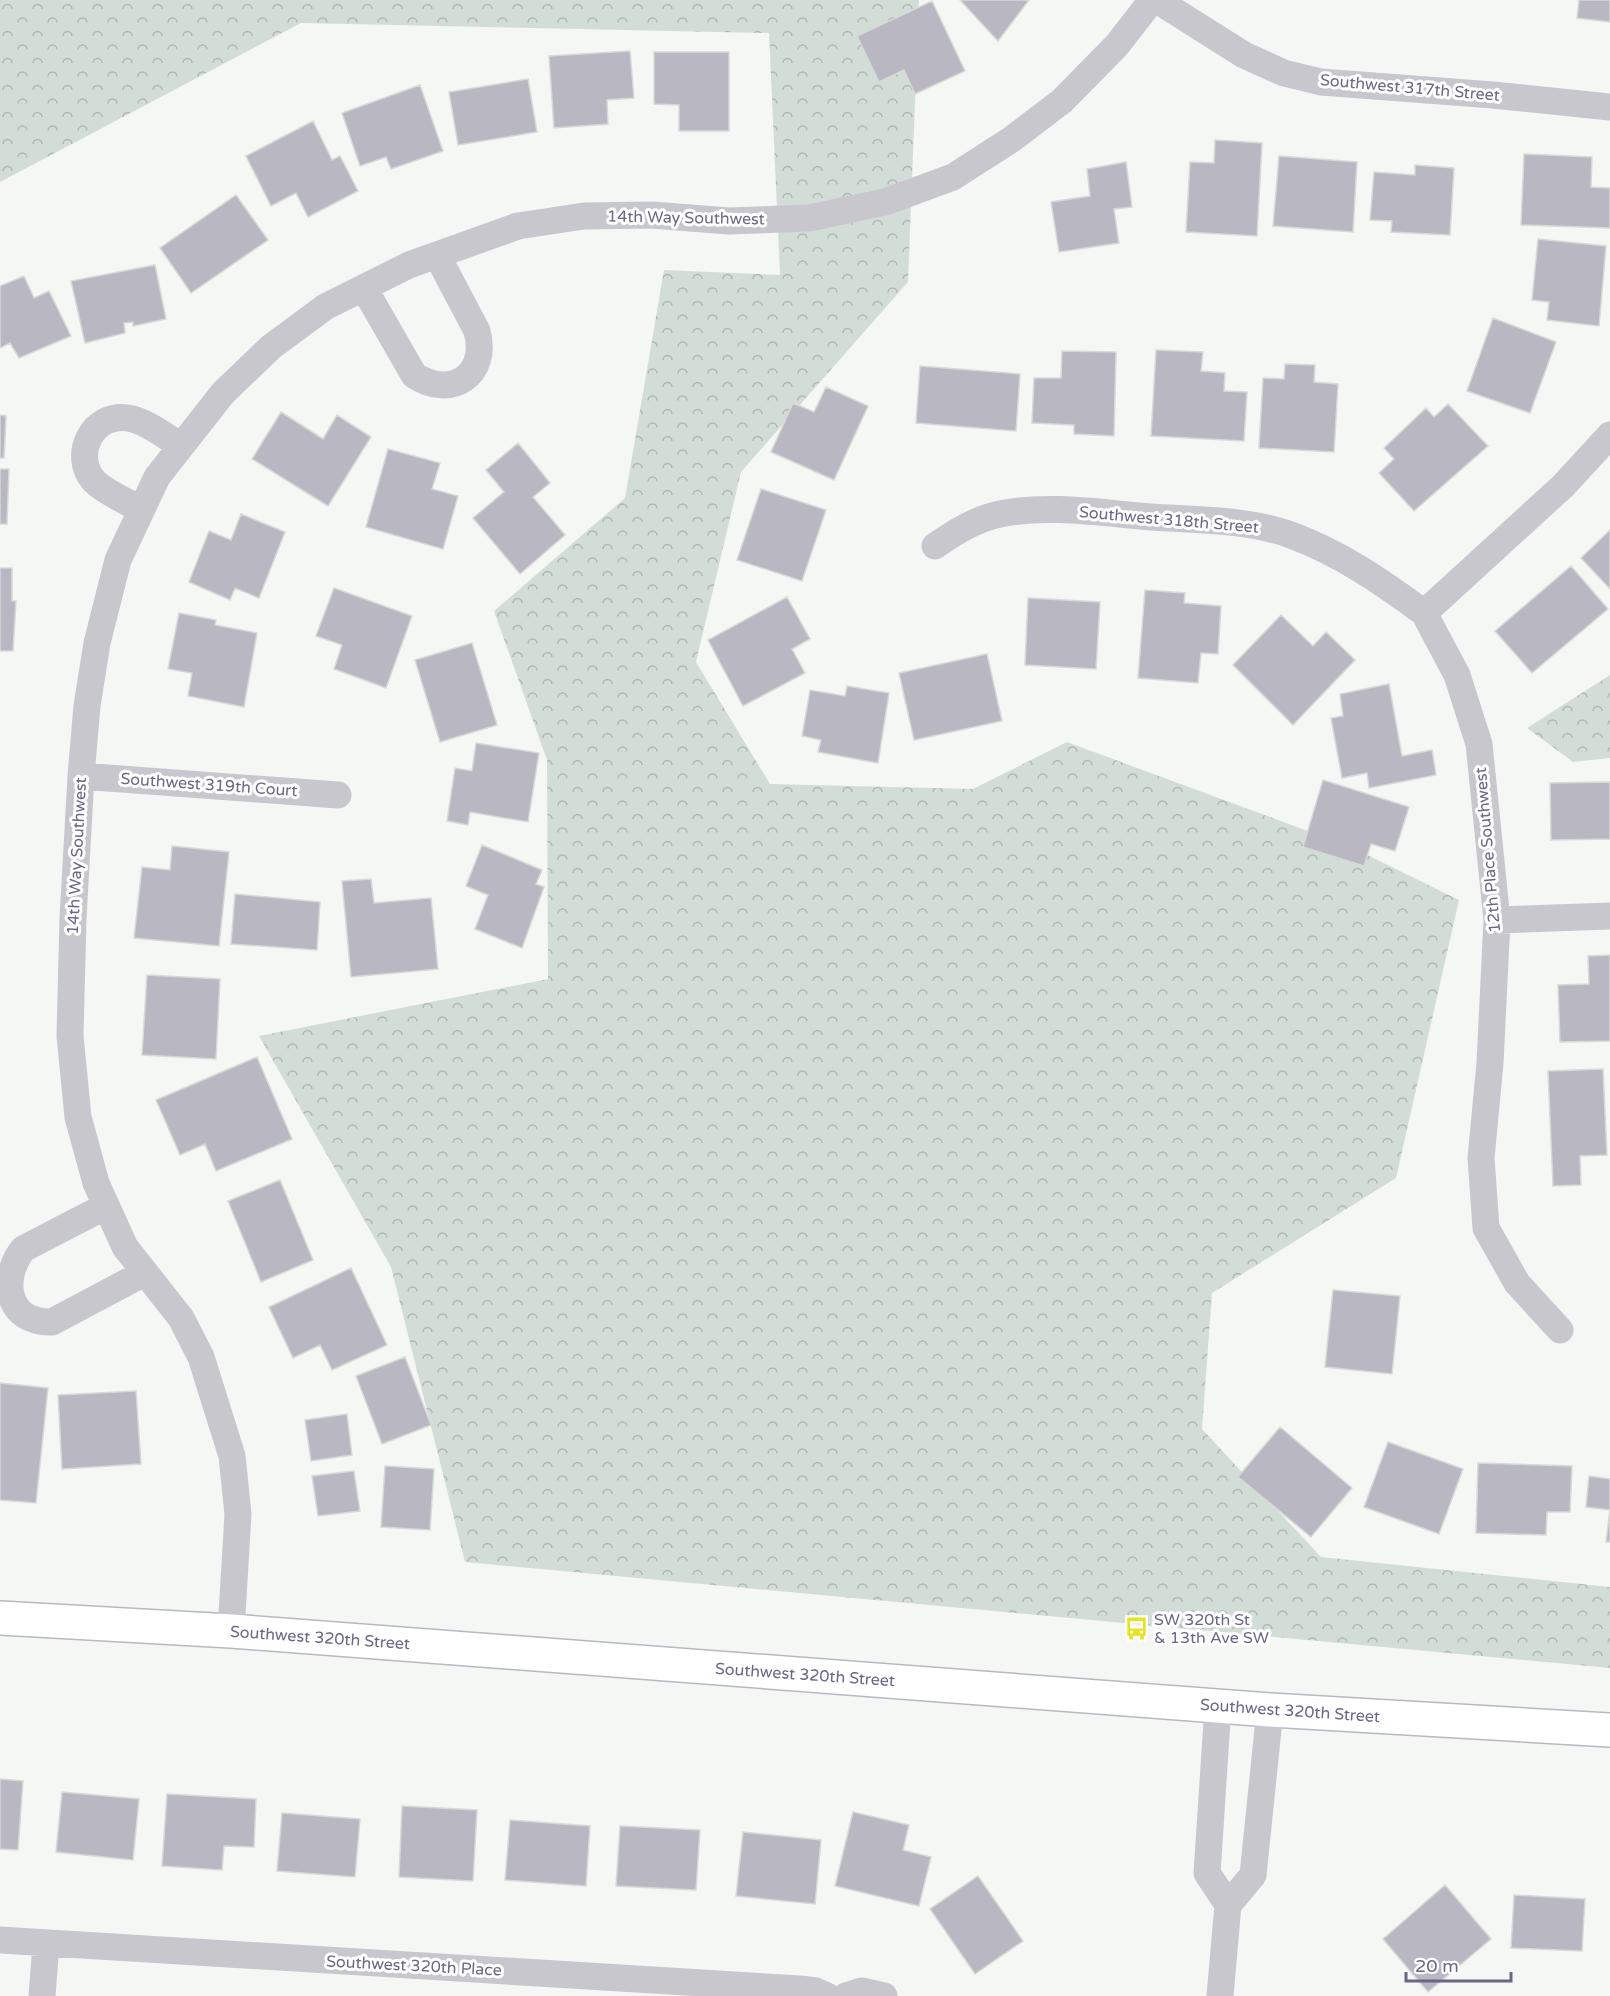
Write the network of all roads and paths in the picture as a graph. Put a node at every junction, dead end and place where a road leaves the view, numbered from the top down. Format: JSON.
{"nodes":[{"id":1,"x":1152,"y":0,"type":"edge"},
{"id":2,"x":1157,"y":0,"type":"edge"},
{"id":3,"x":1610,"y":107,"type":"edge"},
{"id":4,"x":437,"y":255,"type":"junction"},
{"id":5,"x":364,"y":288,"type":"junction"},
{"id":6,"x":1610,"y":435,"type":"edge"},
{"id":7,"x":181,"y":446,"type":"junction"},
{"id":8,"x":141,"y":510,"type":"junction"},
{"id":9,"x":935,"y":546,"type":"dead end"},
{"id":10,"x":1424,"y":614,"type":"junction"},
{"id":11,"x":81,"y":776,"type":"junction"},
{"id":12,"x":338,"y":795,"type":"dead end"},
{"id":13,"x":1610,"y":916,"type":"edge"},
{"id":14,"x":1497,"y":920,"type":"junction"},
{"id":15,"x":106,"y":1206,"type":"junction"},
{"id":16,"x":144,"y":1273,"type":"junction"},
{"id":17,"x":1560,"y":1330,"type":"dead end"},
{"id":18,"x":0,"y":1618,"type":"edge"},
{"id":19,"x":231,"y":1631,"type":"junction"},
{"id":20,"x":1218,"y":1706,"type":"junction"},
{"id":21,"x":1270,"y":1710,"type":"junction"},
{"id":22,"x":1610,"y":1730,"type":"edge"},
{"id":23,"x":1228,"y":1905,"type":"junction"},
{"id":24,"x":0,"y":1940,"type":"edge"},
{"id":25,"x":46,"y":1944,"type":"junction"},
{"id":26,"x":42,"y":1996,"type":"edge"},
{"id":27,"x":827,"y":1996,"type":"edge"},
{"id":28,"x":846,"y":1996,"type":"edge"},
{"id":29,"x":884,"y":1996,"type":"edge"},
{"id":30,"x":1220,"y":1996,"type":"edge"}],
"edges":[{"from":1,"to":4,"type":"street","name":"14th Way Southwest"},
{"from":2,"to":3,"type":"street","name":"Southwest 317th Street"},
{"from":4,"to":5,"type":"street","name":"14th Way Southwest"},
{"from":4,"to":5,"type":"street"},
{"from":5,"to":7,"type":"street","name":"14th Way Southwest"},
{"from":6,"to":10,"type":"street"},
{"from":7,"to":8,"type":"street","name":"14th Way Southwest"},
{"from":7,"to":8,"type":"street"},
{"from":8,"to":11,"type":"street","name":"14th Way Southwest"},
{"from":9,"to":10,"type":"street","name":"Southwest 318th Street"},
{"from":10,"to":14,"type":"street","name":"12th Place Southwest"},
{"from":11,"to":12,"type":"street","name":"Southwest 319th Court"},
{"from":11,"to":15,"type":"street","name":"14th Way Southwest"},
{"from":13,"to":14,"type":"street"},
{"from":14,"to":17,"type":"street","name":"12th Place Southwest"},
{"from":15,"to":16,"type":"street","name":"14th Way Southwest"},
{"from":15,"to":16,"type":"street"},
{"from":16,"to":19,"type":"street","name":"14th Way Southwest"},
{"from":18,"to":19,"type":"main road","name":"Southwest 320th Street"},
{"from":19,"to":20,"type":"main road","name":"Southwest 320th Street"},
{"from":20,"to":21,"type":"main road","name":"Southwest 320th Street"},
{"from":20,"to":23,"type":"street"},
{"from":21,"to":22,"type":"main road","name":"Southwest 320th Street"},
{"from":21,"to":23,"type":"street"},
{"from":23,"to":30,"type":"street"},
{"from":24,"to":25,"type":"street","name":"Southwest 320th Place"},
{"from":25,"to":26,"type":"street"},
{"from":25,"to":27,"type":"street","name":"Southwest 320th Place"},
{"from":28,"to":29,"type":"street"}]}
